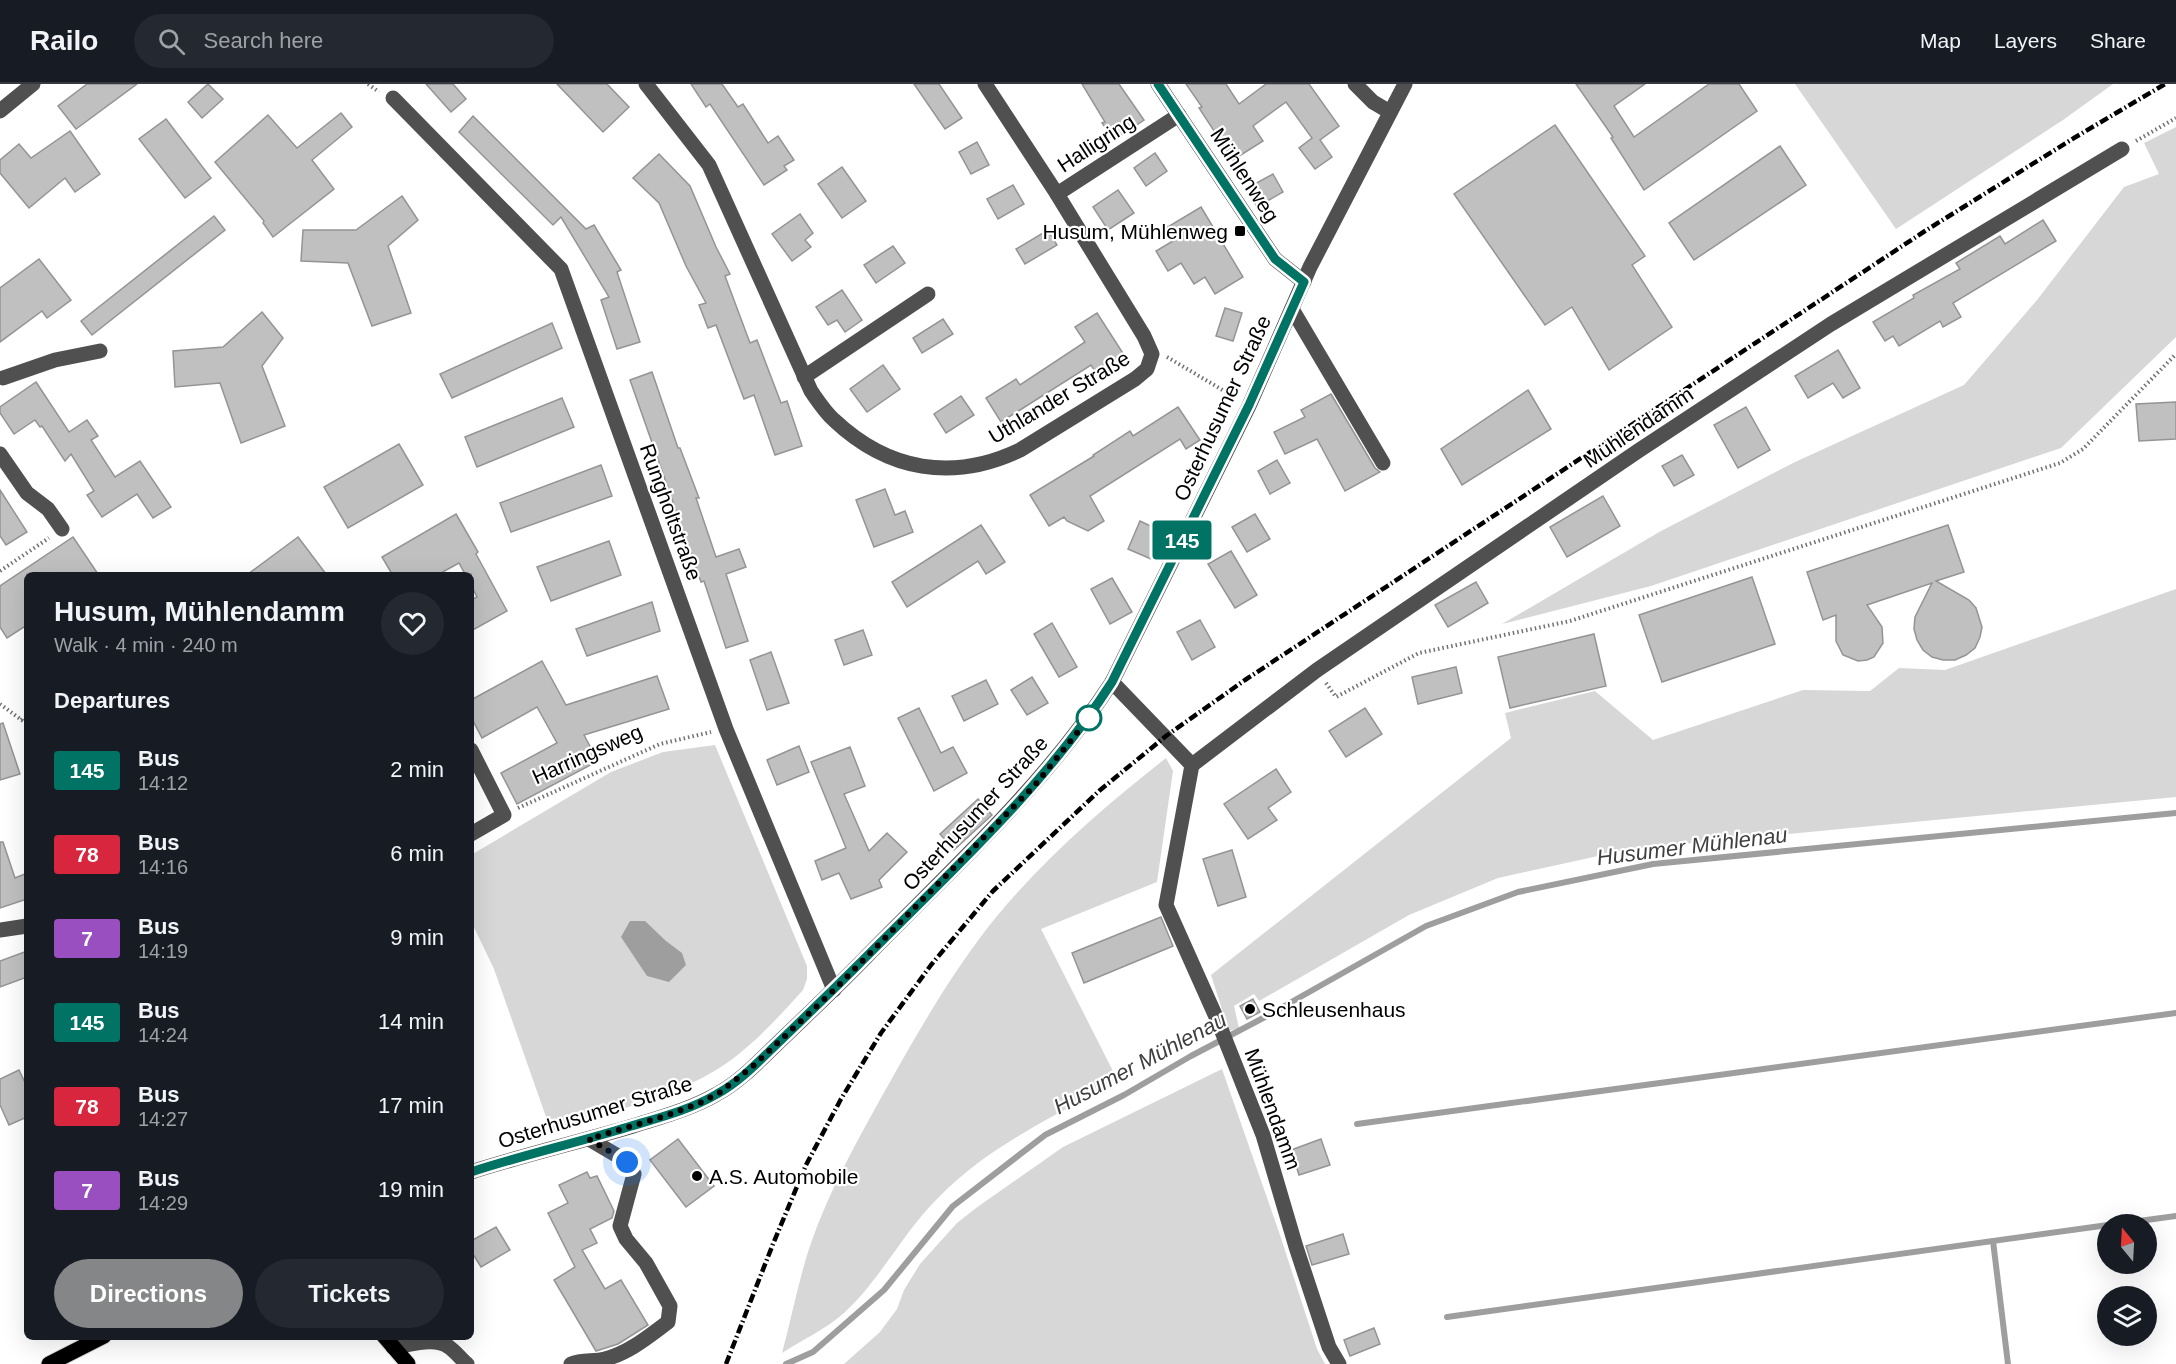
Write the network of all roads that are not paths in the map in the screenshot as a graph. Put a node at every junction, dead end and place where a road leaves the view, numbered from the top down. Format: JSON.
{"nodes":[{"id":1,"x":33,"y":84,"type":"edge"},
{"id":2,"x":646,"y":84,"type":"edge"},
{"id":3,"x":985,"y":84,"type":"edge"},
{"id":4,"x":1158,"y":84,"type":"edge"},
{"id":5,"x":1355,"y":84,"type":"edge"},
{"id":6,"x":1405,"y":84,"type":"edge"},
{"id":7,"x":393,"y":98,"type":"dead end"},
{"id":8,"x":0,"y":111,"type":"edge"},
{"id":9,"x":1390,"y":112,"type":"junction"},
{"id":10,"x":1179,"y":115,"type":"junction"},
{"id":11,"x":2122,"y":148,"type":"road end"},
{"id":12,"x":1057,"y":194,"type":"junction"},
{"id":13,"x":1304,"y":282,"type":"junction"},
{"id":14,"x":928,"y":294,"type":"dead end"},
{"id":15,"x":1292,"y":309,"type":"junction"},
{"id":16,"x":100,"y":351,"type":"dead end"},
{"id":17,"x":804,"y":377,"type":"junction"},
{"id":18,"x":1,"y":378,"type":"edge"},
{"id":19,"x":0,"y":454,"type":"edge"},
{"id":20,"x":1383,"y":463,"type":"dead end"},
{"id":21,"x":62,"y":529,"type":"road end"},
{"id":22,"x":1112,"y":682,"type":"junction"},
{"id":23,"x":474,"y":756,"type":"edge"},
{"id":24,"x":1192,"y":765,"type":"junction"},
{"id":25,"x":474,"y":832,"type":"edge"},
{"id":26,"x":24,"y":926,"type":"edge"},
{"id":27,"x":0,"y":930,"type":"edge"},
{"id":28,"x":834,"y":990,"type":"junction"},
{"id":29,"x":589,"y":1139,"type":"junction"},
{"id":30,"x":474,"y":1171,"type":"edge"},
{"id":31,"x":96,"y":1340,"type":"edge"},
{"id":32,"x":389,"y":1342,"type":"edge"},
{"id":33,"x":49,"y":1364,"type":"edge"},
{"id":34,"x":408,"y":1364,"type":"edge"},
{"id":35,"x":467,"y":1364,"type":"edge"},
{"id":36,"x":572,"y":1364,"type":"edge"},
{"id":37,"x":1339,"y":1364,"type":"edge"}],
"edges":[{"from":1,"to":8,"type":"street"},
{"from":2,"to":17,"type":"street","name":"Uthlander Straße"},
{"from":3,"to":12,"type":"street","name":"Halligring"},
{"from":4,"to":10,"type":"street","name":"Mühlenweg"},
{"from":5,"to":9,"type":"street"},
{"from":6,"to":9,"type":"street","name":"Osterhusumer Straße"},
{"from":7,"to":28,"type":"street","name":"Rungholtstraße"},
{"from":9,"to":13,"type":"street","name":"Osterhusumer Straße"},
{"from":10,"to":12,"type":"street","name":"Halligring"},
{"from":10,"to":13,"type":"street","name":"Mühlenweg"},
{"from":11,"to":24,"type":"street","name":"Mühlendamm"},
{"from":12,"to":17,"type":"street","name":"Uthlander Straße"},
{"from":13,"to":15,"type":"street","name":"Osterhusumer Straße"},
{"from":14,"to":17,"type":"street"},
{"from":15,"to":20,"type":"street"},
{"from":15,"to":22,"type":"street","name":"Osterhusumer Straße"},
{"from":16,"to":18,"type":"street"},
{"from":19,"to":21,"type":"street"},
{"from":22,"to":24,"type":"street"},
{"from":22,"to":28,"type":"street","name":"Osterhusumer Straße"},
{"from":23,"to":25,"type":"street"},
{"from":24,"to":37,"type":"street","name":"Mühlendamm"},
{"from":26,"to":27,"type":"street"},
{"from":28,"to":29,"type":"street","name":"Osterhusumer Straße"},
{"from":29,"to":30,"type":"street","name":"Osterhusumer Straße"},
{"from":29,"to":36,"type":"street"},
{"from":31,"to":33,"type":"main road"},
{"from":32,"to":34,"type":"main road"},
{"from":32,"to":35,"type":"street"}]}
